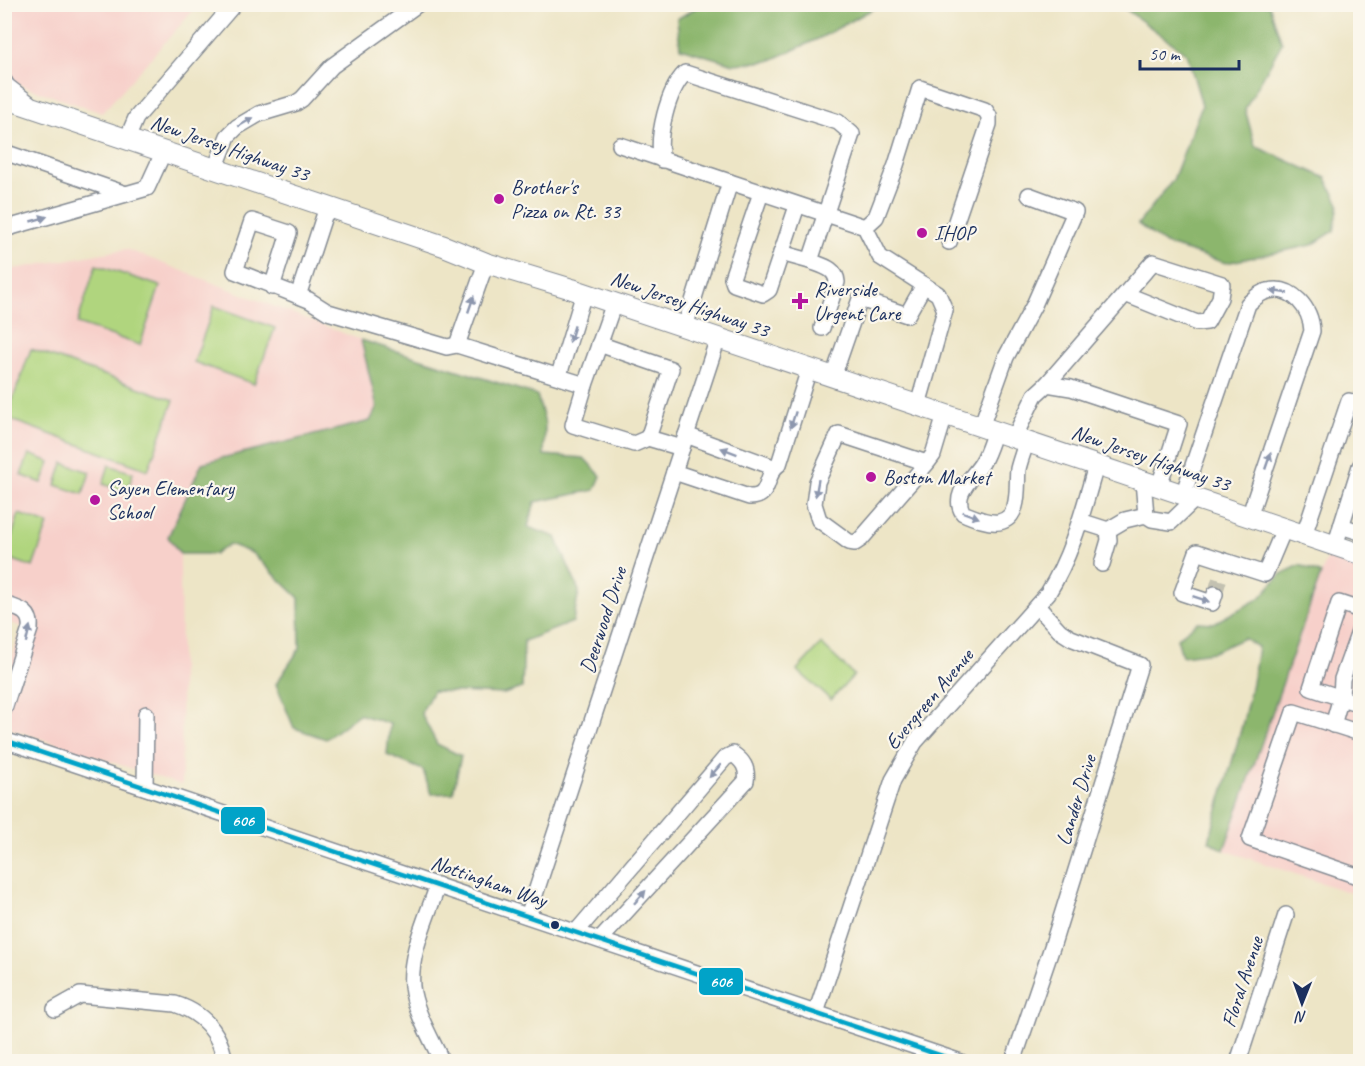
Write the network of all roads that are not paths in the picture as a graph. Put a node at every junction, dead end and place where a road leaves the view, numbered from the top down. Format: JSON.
{"nodes":[{"id":1,"x":234,"y":4,"type":"edge"},
{"id":2,"x":418,"y":4,"type":"edge"},
{"id":3,"x":4,"y":81,"type":"edge"},
{"id":4,"x":4,"y":98,"type":"edge"},
{"id":5,"x":39,"y":109,"type":"junction"},
{"id":6,"x":127,"y":139,"type":"junction"},
{"id":7,"x":620,"y":145,"type":"dead end"},
{"id":8,"x":164,"y":151,"type":"junction"},
{"id":9,"x":4,"y":152,"type":"edge"},
{"id":10,"x":662,"y":160,"type":"junction"},
{"id":11,"x":215,"y":169,"type":"junction"},
{"id":12,"x":730,"y":182,"type":"junction"},
{"id":13,"x":761,"y":193,"type":"junction"},
{"id":14,"x":126,"y":194,"type":"junction"},
{"id":15,"x":1029,"y":195,"type":"dead end"},
{"id":16,"x":797,"y":206,"type":"junction"},
{"id":17,"x":327,"y":207,"type":"junction"},
{"id":18,"x":825,"y":215,"type":"junction"},
{"id":19,"x":865,"y":227,"type":"junction"},
{"id":20,"x":4,"y":229,"type":"edge"},
{"id":21,"x":949,"y":242,"type":"dead end"},
{"id":22,"x":781,"y":252,"type":"junction"},
{"id":23,"x":810,"y":261,"type":"junction"},
{"id":24,"x":486,"y":263,"type":"junction"},
{"id":25,"x":924,"y":285,"type":"junction"},
{"id":26,"x":273,"y":286,"type":"junction"},
{"id":27,"x":584,"y":293,"type":"junction"},
{"id":28,"x":1125,"y":294,"type":"junction"},
{"id":29,"x":298,"y":296,"type":"junction"},
{"id":30,"x":614,"y":303,"type":"junction"},
{"id":31,"x":685,"y":327,"type":"junction"},
{"id":32,"x":822,"y":328,"type":"dead end"},
{"id":33,"x":718,"y":338,"type":"junction"},
{"id":34,"x":599,"y":344,"type":"junction"},
{"id":35,"x":457,"y":345,"type":"junction"},
{"id":36,"x":809,"y":369,"type":"junction"},
{"id":37,"x":559,"y":375,"type":"junction"},
{"id":38,"x":833,"y":377,"type":"junction"},
{"id":39,"x":1047,"y":384,"type":"junction"},
{"id":40,"x":585,"y":385,"type":"junction"},
{"id":41,"x":1349,"y":402,"type":"dead end"},
{"id":42,"x":918,"y":405,"type":"junction"},
{"id":43,"x":945,"y":415,"type":"junction"},
{"id":44,"x":988,"y":429,"type":"junction"},
{"id":45,"x":648,"y":438,"type":"junction"},
{"id":46,"x":1020,"y":440,"type":"junction"},
{"id":47,"x":684,"y":441,"type":"junction"},
{"id":48,"x":927,"y":463,"type":"junction"},
{"id":49,"x":1096,"y":466,"type":"junction"},
{"id":50,"x":1360,"y":466,"type":"edge"},
{"id":51,"x":773,"y":468,"type":"junction"},
{"id":52,"x":674,"y":472,"type":"junction"},
{"id":53,"x":1151,"y":484,"type":"junction"},
{"id":54,"x":1189,"y":497,"type":"junction"},
{"id":55,"x":1146,"y":515,"type":"junction"},
{"id":56,"x":1249,"y":517,"type":"junction"},
{"id":57,"x":1080,"y":521,"type":"junction"},
{"id":58,"x":1341,"y":526,"type":"junction"},
{"id":59,"x":1284,"y":529,"type":"junction"},
{"id":60,"x":1108,"y":530,"type":"junction"},
{"id":61,"x":1360,"y":532,"type":"edge"},
{"id":62,"x":1304,"y":535,"type":"junction"},
{"id":63,"x":1335,"y":546,"type":"junction"},
{"id":64,"x":1360,"y":554,"type":"edge"},
{"id":65,"x":1102,"y":564,"type":"dead end"},
{"id":66,"x":1215,"y":594,"type":"dead end"},
{"id":67,"x":4,"y":604,"type":"edge"},
{"id":68,"x":1037,"y":606,"type":"junction"},
{"id":69,"x":1360,"y":610,"type":"edge"},
{"id":70,"x":1360,"y":629,"type":"edge"},
{"id":71,"x":1341,"y":697,"type":"junction"},
{"id":72,"x":1360,"y":705,"type":"edge"},
{"id":73,"x":4,"y":709,"type":"edge"},
{"id":74,"x":146,"y":714,"type":"dead end"},
{"id":75,"x":1333,"y":725,"type":"junction"},
{"id":76,"x":1360,"y":733,"type":"edge"},
{"id":77,"x":4,"y":740,"type":"edge"},
{"id":78,"x":145,"y":787,"type":"junction"},
{"id":79,"x":1360,"y":877,"type":"edge"},
{"id":80,"x":438,"y":885,"type":"junction"},
{"id":81,"x":1286,"y":915,"type":"dead end"},
{"id":82,"x":528,"y":916,"type":"junction"},
{"id":83,"x":576,"y":932,"type":"junction"},
{"id":84,"x":600,"y":940,"type":"junction"},
{"id":85,"x":55,"y":1009,"type":"dead end"},
{"id":86,"x":816,"y":1013,"type":"junction"},
{"id":87,"x":225,"y":1062,"type":"edge"},
{"id":88,"x":442,"y":1062,"type":"edge"},
{"id":89,"x":961,"y":1062,"type":"edge"},
{"id":90,"x":1013,"y":1062,"type":"edge"},
{"id":91,"x":1238,"y":1062,"type":"edge"}],
"edges":[{"from":1,"to":6,"type":"street"},
{"from":11,"to":2,"type":"street","one_way":true},
{"from":3,"to":5,"type":"street"},
{"from":4,"to":5,"type":"main road","name":"New Jersey Highway 33"},
{"from":5,"to":6,"type":"main road","name":"New Jersey Highway 33"},
{"from":6,"to":8,"type":"main road","name":"New Jersey Highway 33"},
{"from":7,"to":10,"type":"street"},
{"from":8,"to":11,"type":"main road","name":"New Jersey Highway 33"},
{"from":8,"to":14,"type":"street"},
{"from":9,"to":14,"type":"street"},
{"from":10,"to":12,"type":"street"},
{"from":10,"to":18,"type":"street"},
{"from":11,"to":17,"type":"main road","name":"New Jersey Highway 33"},
{"from":12,"to":13,"type":"street"},
{"from":12,"to":31,"type":"street"},
{"from":13,"to":16,"type":"street"},
{"from":13,"to":22,"type":"street"},
{"from":20,"to":14,"type":"street","one_way":true},
{"from":15,"to":44,"type":"street"},
{"from":16,"to":18,"type":"street"},
{"from":16,"to":22,"type":"street"},
{"from":17,"to":24,"type":"main road","name":"New Jersey Highway 33"},
{"from":17,"to":29,"type":"street"},
{"from":18,"to":19,"type":"street"},
{"from":18,"to":23,"type":"street"},
{"from":19,"to":21,"type":"street"},
{"from":19,"to":25,"type":"street"},
{"from":22,"to":23,"type":"street"},
{"from":23,"to":32,"type":"street"},
{"from":24,"to":27,"type":"main road","name":"New Jersey Highway 33"},
{"from":35,"to":24,"type":"street","one_way":true},
{"from":25,"to":38,"type":"street"},
{"from":25,"to":42,"type":"street"},
{"from":26,"to":26,"type":"street"},
{"from":26,"to":29,"type":"street"},
{"from":27,"to":30,"type":"main road","name":"New Jersey Highway 33"},
{"from":27,"to":37,"type":"street","one_way":true},
{"from":28,"to":28,"type":"street"},
{"from":28,"to":39,"type":"street"},
{"from":29,"to":35,"type":"street"},
{"from":30,"to":31,"type":"main road","name":"New Jersey Highway 33"},
{"from":30,"to":34,"type":"street"},
{"from":31,"to":33,"type":"main road","name":"New Jersey Highway 33"},
{"from":33,"to":36,"type":"main road","name":"New Jersey Highway 33"},
{"from":33,"to":47,"type":"street","name":"Deerwood Drive"},
{"from":34,"to":40,"type":"street"},
{"from":34,"to":45,"type":"street"},
{"from":35,"to":37,"type":"street"},
{"from":36,"to":38,"type":"main road","name":"New Jersey Highway 33"},
{"from":36,"to":51,"type":"street","one_way":true},
{"from":37,"to":40,"type":"street"},
{"from":38,"to":42,"type":"main road","name":"New Jersey Highway 33"},
{"from":39,"to":46,"type":"street"},
{"from":39,"to":53,"type":"street"},
{"from":40,"to":45,"type":"street"},
{"from":41,"to":62,"type":"street"},
{"from":42,"to":43,"type":"main road","name":"New Jersey Highway 33"},
{"from":43,"to":44,"type":"main road","name":"New Jersey Highway 33"},
{"from":43,"to":48,"type":"street"},
{"from":44,"to":46,"type":"main road","name":"New Jersey Highway 33"},
{"from":44,"to":46,"type":"street","one_way":true},
{"from":45,"to":47,"type":"street"},
{"from":46,"to":49,"type":"main road","name":"New Jersey Highway 33"},
{"from":51,"to":47,"type":"street","one_way":true},
{"from":47,"to":52,"type":"street","name":"Deerwood Drive"},
{"from":48,"to":48,"type":"street","one_way":true},
{"from":49,"to":53,"type":"main road","name":"New Jersey Highway 33"},
{"from":49,"to":57,"type":"street","name":"Evergreen Avenue"},
{"from":50,"to":58,"type":"street"},
{"from":51,"to":52,"type":"street"},
{"from":52,"to":82,"type":"street","name":"Deerwood Drive"},
{"from":53,"to":54,"type":"main road","name":"New Jersey Highway 33"},
{"from":53,"to":55,"type":"street"},
{"from":54,"to":55,"type":"street"},
{"from":54,"to":56,"type":"main road","name":"New Jersey Highway 33"},
{"from":56,"to":54,"type":"street","one_way":true},
{"from":55,"to":60,"type":"street"},
{"from":56,"to":59,"type":"main road","name":"New Jersey Highway 33"},
{"from":57,"to":60,"type":"street"},
{"from":57,"to":68,"type":"street","name":"Evergreen Avenue"},
{"from":58,"to":61,"type":"street"},
{"from":58,"to":63,"type":"street"},
{"from":59,"to":62,"type":"main road","name":"New Jersey Highway 33"},
{"from":59,"to":66,"type":"street","one_way":true},
{"from":60,"to":65,"type":"street"},
{"from":62,"to":63,"type":"main road","name":"New Jersey Highway 33"},
{"from":63,"to":64,"type":"main road","name":"New Jersey Highway 33"},
{"from":73,"to":67,"type":"street","one_way":true},
{"from":68,"to":86,"type":"street","name":"Evergreen Avenue"},
{"from":68,"to":90,"type":"street","name":"Lander Drive"},
{"from":69,"to":71,"type":"street"},
{"from":70,"to":71,"type":"street"},
{"from":71,"to":72,"type":"street"},
{"from":71,"to":75,"type":"street"},
{"from":74,"to":78,"type":"street"},
{"from":75,"to":76,"type":"street"},
{"from":75,"to":79,"type":"street"},
{"from":77,"to":78,"type":"street","name":"Nottingham Way"},
{"from":78,"to":80,"type":"street","name":"Nottingham Way"},
{"from":80,"to":82,"type":"street","name":"Nottingham Way"},
{"from":80,"to":88,"type":"street"},
{"from":81,"to":91,"type":"street","name":"Floral Avenue"},
{"from":82,"to":83,"type":"street","name":"Nottingham Way"},
{"from":83,"to":84,"type":"street","name":"Nottingham Way"},
{"from":84,"to":83,"type":"street","one_way":true},
{"from":84,"to":86,"type":"street","name":"Nottingham Way"},
{"from":85,"to":87,"type":"street"},
{"from":86,"to":89,"type":"street","name":"Nottingham Way"}]}
